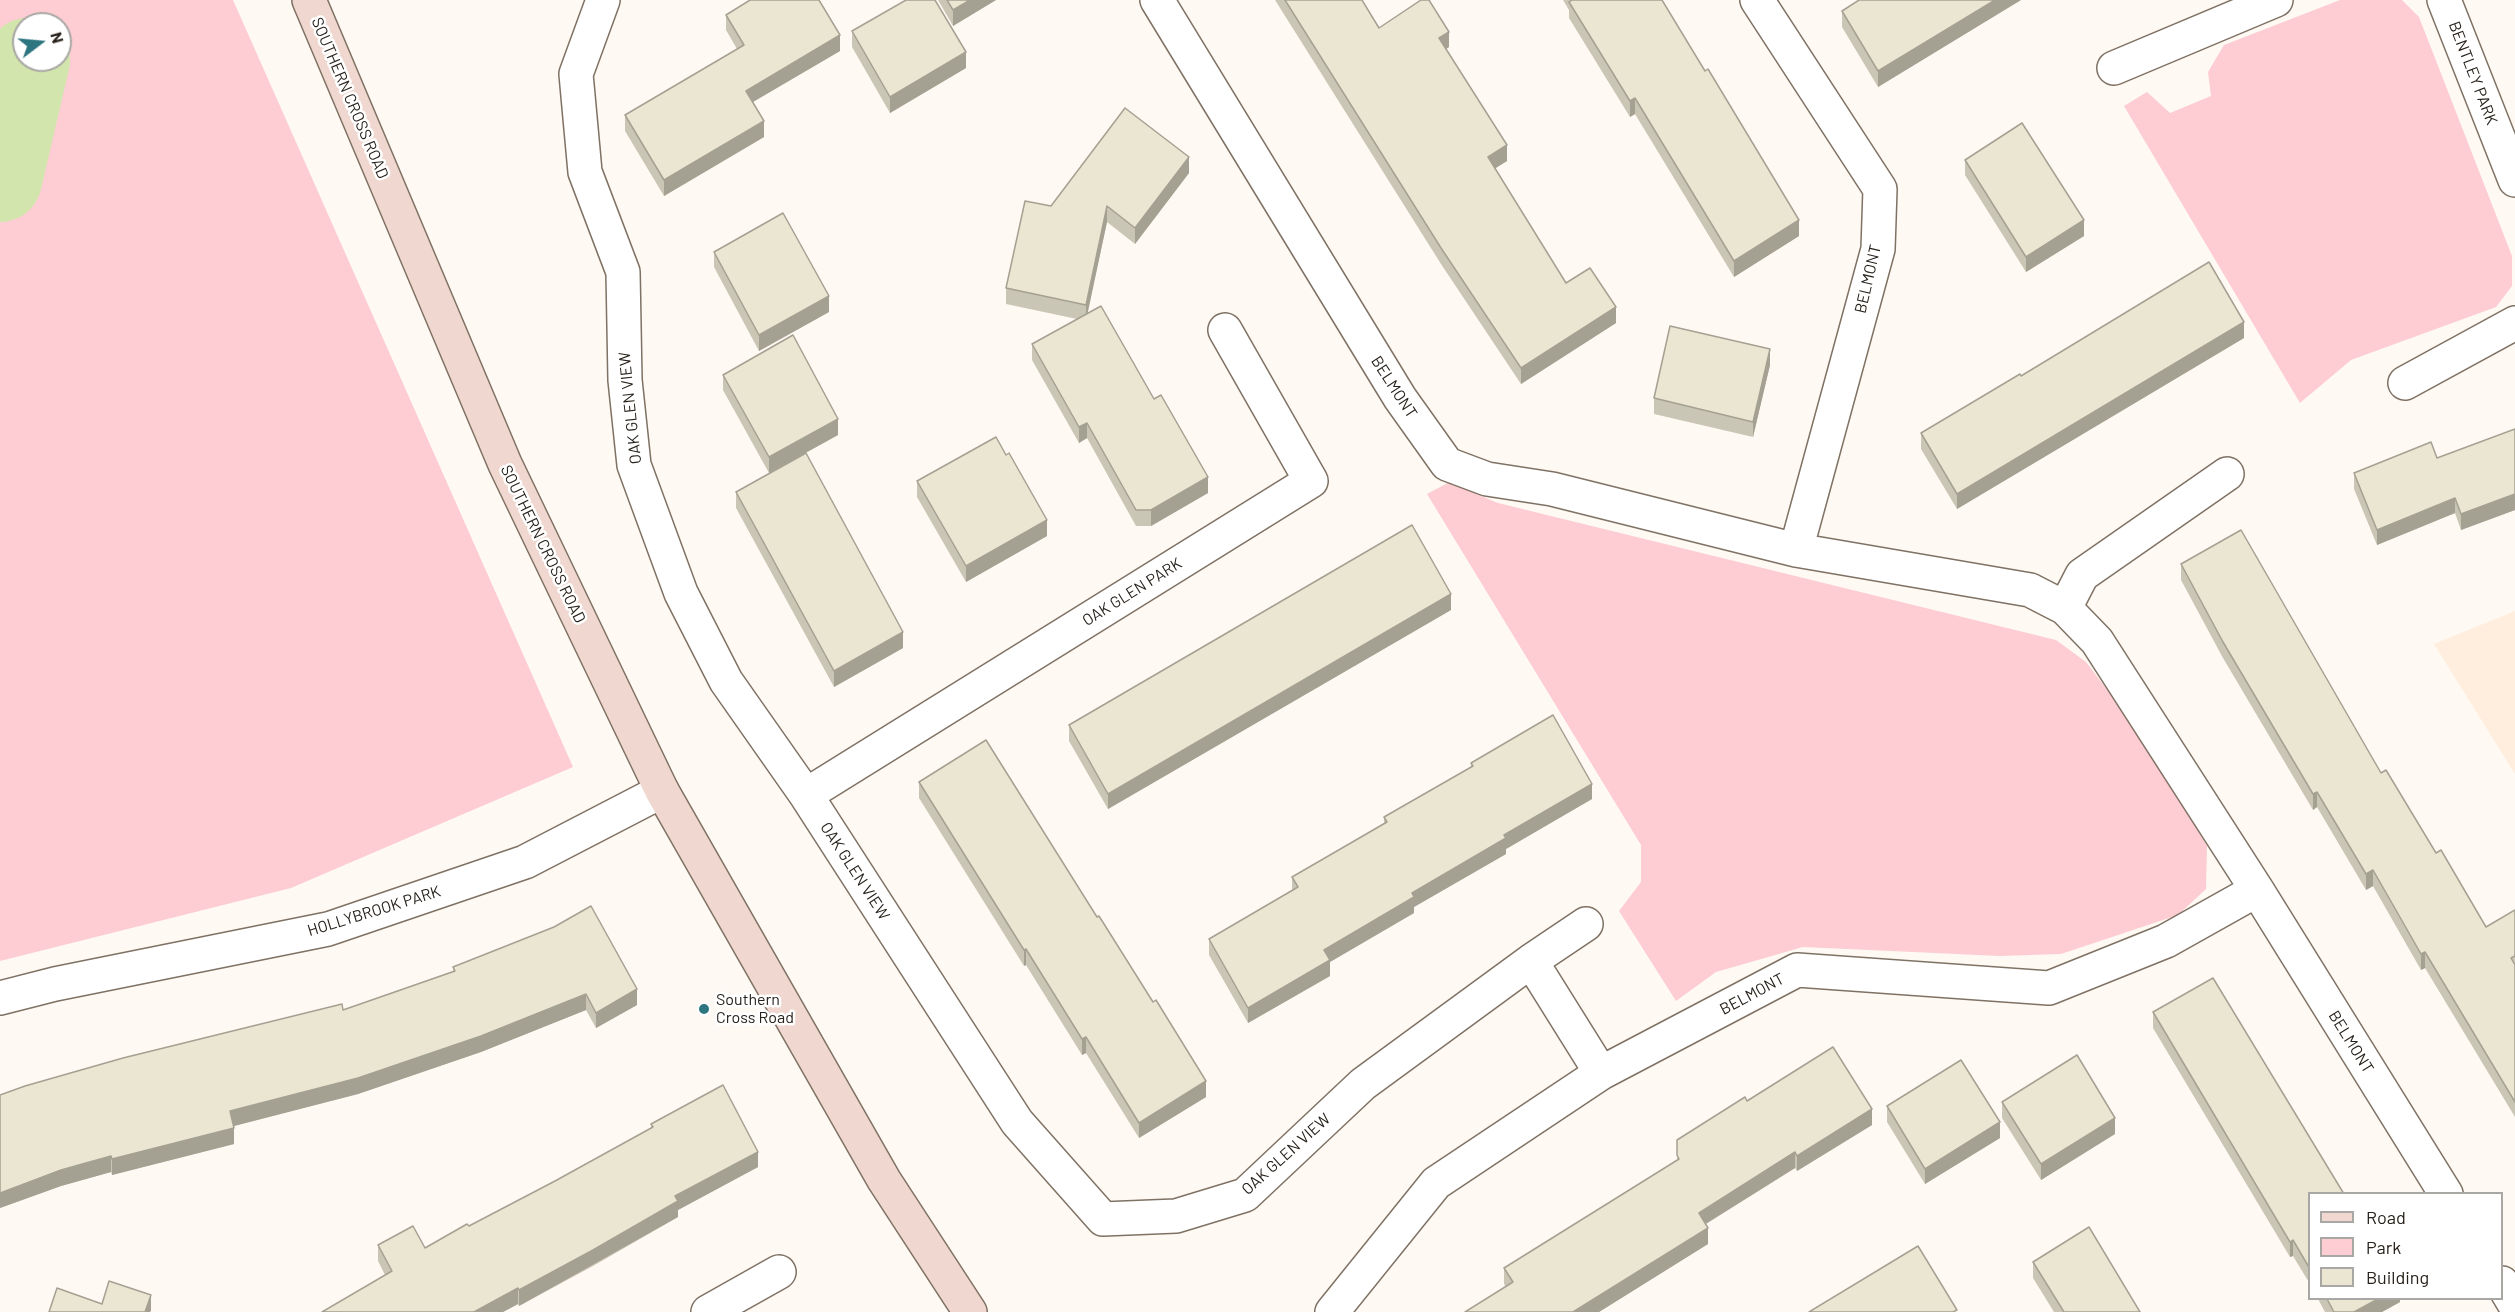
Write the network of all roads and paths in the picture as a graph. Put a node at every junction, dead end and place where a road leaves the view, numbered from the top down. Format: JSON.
{"nodes":[{"id":1,"x":309,"y":0,"type":"edge"},
{"id":2,"x":603,"y":0,"type":"edge"},
{"id":3,"x":1157,"y":0,"type":"edge"},
{"id":4,"x":1757,"y":0,"type":"edge"},
{"id":5,"x":2276,"y":0,"type":"edge"},
{"id":6,"x":2444,"y":0,"type":"edge"},
{"id":7,"x":2114,"y":68,"type":"dead end"},
{"id":8,"x":2515,"y":180,"type":"edge"},
{"id":9,"x":2515,"y":323,"type":"edge"},
{"id":10,"x":1225,"y":330,"type":"dead end"},
{"id":11,"x":2405,"y":383,"type":"dead end"},
{"id":12,"x":2227,"y":474,"type":"dead end"},
{"id":13,"x":1796,"y":550,"type":"junction"},
{"id":14,"x":2065,"y":608,"type":"junction"},
{"id":15,"x":662,"y":791,"type":"junction"},
{"id":16,"x":806,"y":795,"type":"junction"},
{"id":17,"x":2257,"y":890,"type":"junction"},
{"id":18,"x":1586,"y":924,"type":"dead end"},
{"id":19,"x":1531,"y":961,"type":"junction"},
{"id":20,"x":0,"y":998,"type":"edge"},
{"id":21,"x":1602,"y":1073,"type":"junction"},
{"id":22,"x":2445,"y":1192,"type":"edge"},
{"id":23,"x":779,"y":1272,"type":"dead end"},
{"id":24,"x":2503,"y":1285,"type":"edge"},
{"id":25,"x":2515,"y":1305,"type":"edge"},
{"id":26,"x":708,"y":1312,"type":"edge"},
{"id":27,"x":970,"y":1312,"type":"edge"},
{"id":28,"x":1332,"y":1312,"type":"edge"}],
"edges":[{"from":1,"to":15,"type":"main road","name":"SOUTHERN CROSS ROAD"},
{"from":2,"to":16,"type":"street","name":"OAK GLEN VIEW"},
{"from":3,"to":13,"type":"street","name":"BELMONT"},
{"from":4,"to":13,"type":"street","name":"BELMONT"},
{"from":5,"to":7,"type":"street"},
{"from":6,"to":8,"type":"street","name":"BENTLEY PARK"},
{"from":9,"to":11,"type":"street"},
{"from":10,"to":16,"type":"street","name":"OAK GLEN PARK"},
{"from":12,"to":14,"type":"street"},
{"from":13,"to":14,"type":"street","name":"BELMONT"},
{"from":14,"to":17,"type":"street","name":"BELMONT"},
{"from":15,"to":20,"type":"street","name":"HOLLYBROOK PARK"},
{"from":15,"to":27,"type":"main road","name":"SOUTHERN CROSS ROAD"},
{"from":16,"to":19,"type":"street","name":"OAK GLEN VIEW"},
{"from":17,"to":21,"type":"street","name":"BELMONT"},
{"from":17,"to":22,"type":"street","name":"BELMONT"},
{"from":18,"to":19,"type":"street","name":"OAK GLEN VIEW"},
{"from":19,"to":21,"type":"street"},
{"from":21,"to":28,"type":"street","name":"BELMONT"},
{"from":23,"to":26,"type":"street"},
{"from":24,"to":25,"type":"street"}]}
